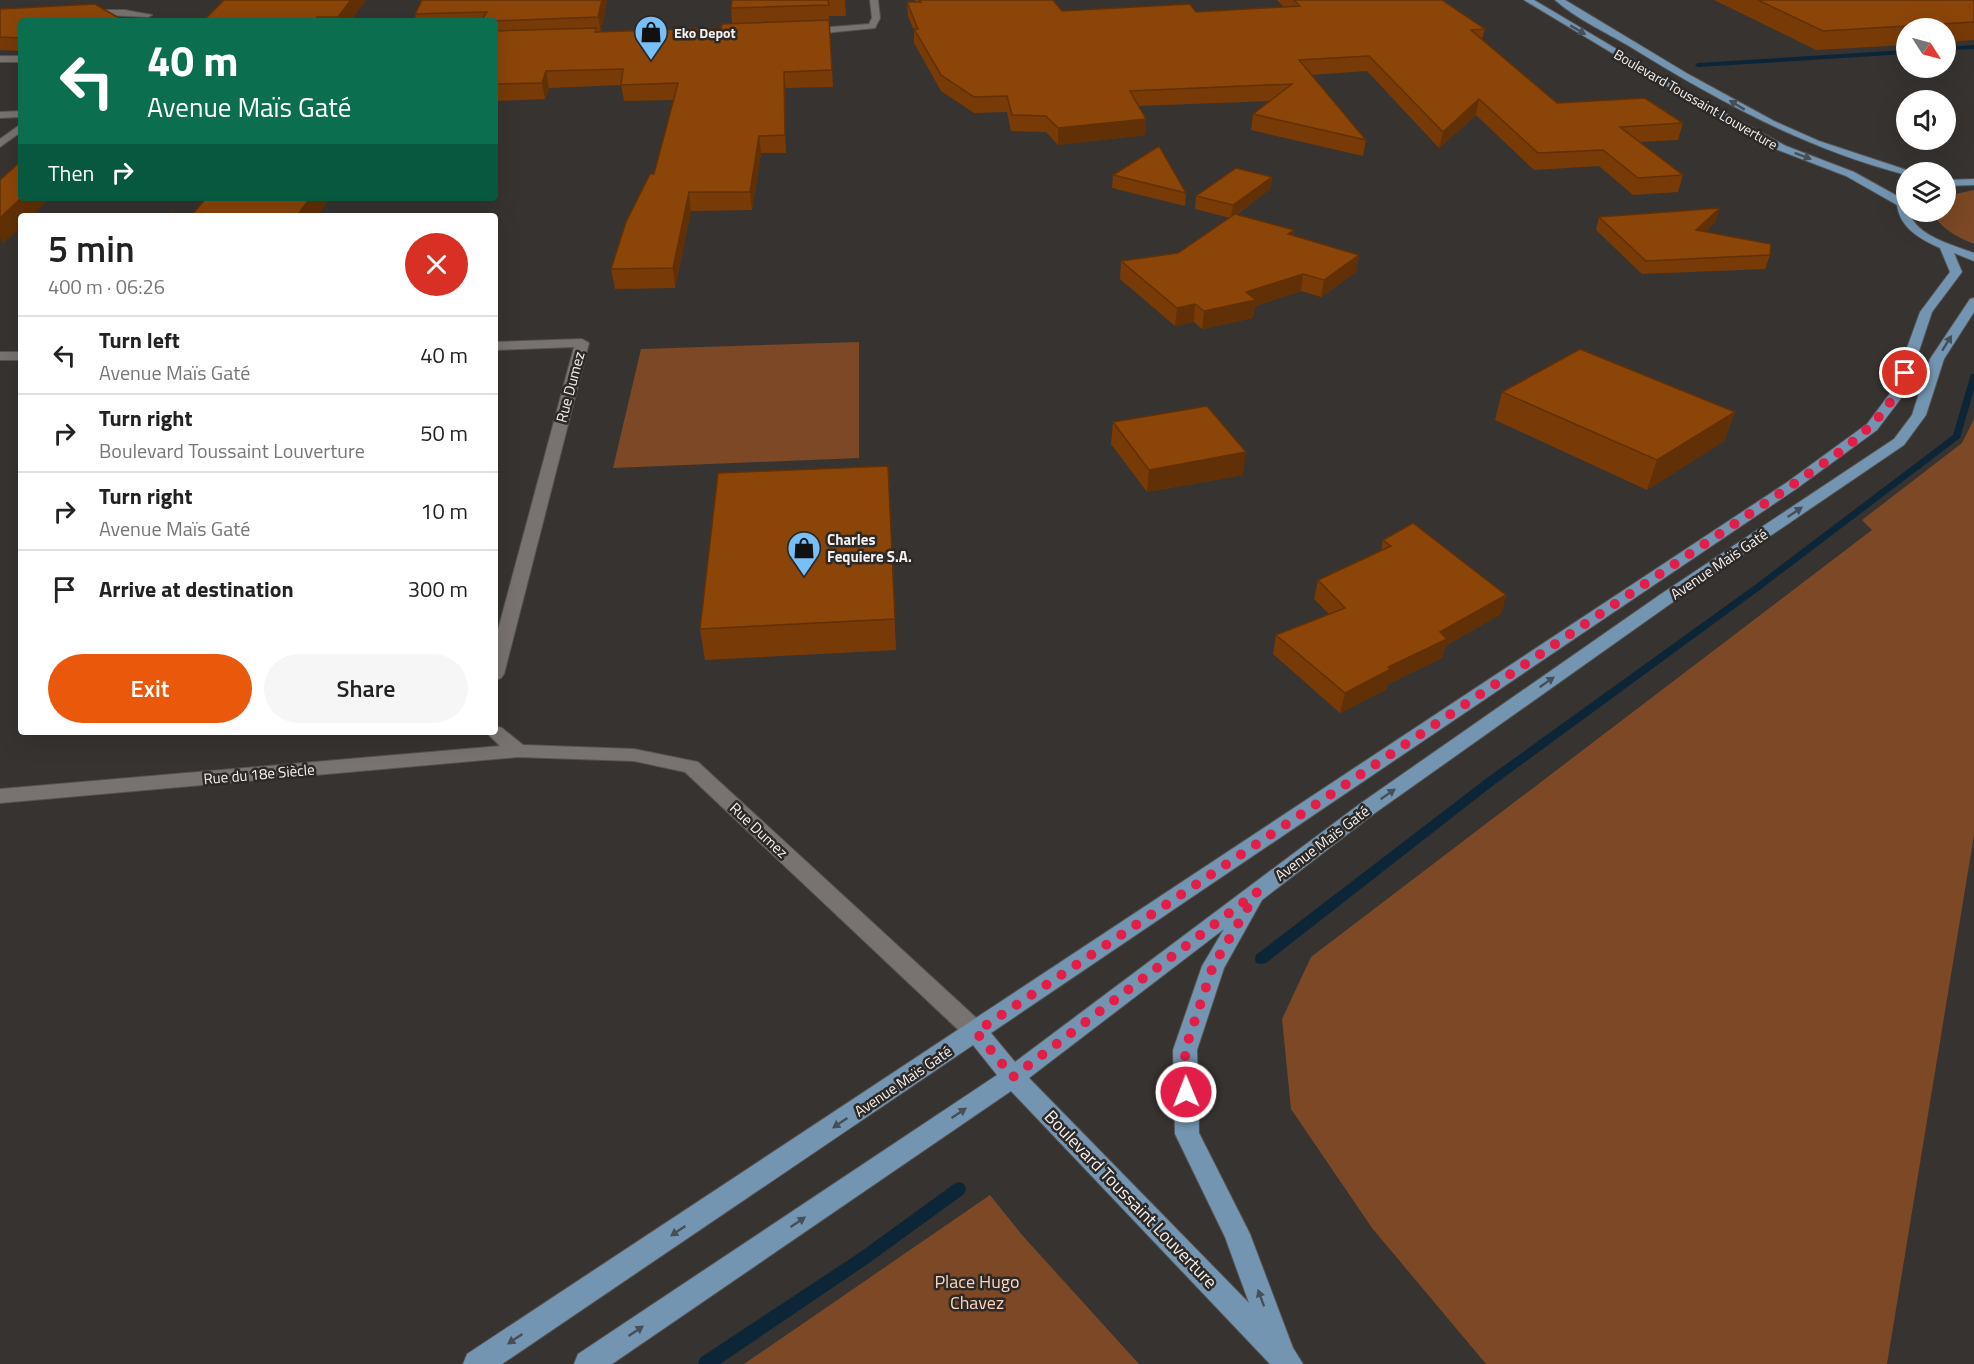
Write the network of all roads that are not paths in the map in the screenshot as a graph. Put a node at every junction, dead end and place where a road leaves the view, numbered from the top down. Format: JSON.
{"nodes":[{"id":1,"x":874,"y":0,"type":"edge"},
{"id":2,"x":1528,"y":0,"type":"edge"},
{"id":3,"x":1559,"y":0,"type":"edge"},
{"id":4,"x":70,"y":13,"type":"edge"},
{"id":5,"x":148,"y":15,"type":"dead end"},
{"id":6,"x":795,"y":32,"type":"edge"},
{"id":7,"x":0,"y":59,"type":"edge"},
{"id":8,"x":18,"y":59,"type":"edge"},
{"id":9,"x":18,"y":114,"type":"edge"},
{"id":10,"x":0,"y":115,"type":"edge"},
{"id":11,"x":18,"y":129,"type":"edge"},
{"id":12,"x":0,"y":144,"type":"edge"},
{"id":13,"x":1896,"y":169,"type":"edge"},
{"id":14,"x":1956,"y":182,"type":"edge"},
{"id":15,"x":1974,"y":182,"type":"edge"},
{"id":16,"x":1896,"y":196,"type":"edge"},
{"id":17,"x":1911,"y":222,"type":"edge"},
{"id":18,"x":1945,"y":246,"type":"junction"},
{"id":19,"x":1974,"y":257,"type":"edge"},
{"id":20,"x":1974,"y":302,"type":"edge"},
{"id":21,"x":498,"y":346,"type":"edge"},
{"id":22,"x":0,"y":356,"type":"edge"},
{"id":23,"x":18,"y":356,"type":"edge"},
{"id":24,"x":498,"y":663,"type":"edge"},
{"id":25,"x":498,"y":734,"type":"edge"},
{"id":26,"x":518,"y":751,"type":"junction"},
{"id":27,"x":0,"y":796,"type":"edge"},
{"id":28,"x":1257,"y":892,"type":"junction"},
{"id":29,"x":976,"y":1032,"type":"junction"},
{"id":30,"x":1013,"y":1077,"type":"junction"},
{"id":31,"x":1285,"y":1359,"type":"edge"},
{"id":32,"x":477,"y":1364,"type":"edge"},
{"id":33,"x":588,"y":1364,"type":"edge"}],
"edges":[{"from":1,"to":6,"type":"street"},
{"from":2,"to":16,"type":"main road","name":"Boulevard Toussaint Louverture","one_way":true},
{"from":13,"to":3,"type":"main road","name":"Boulevard Toussaint Louverture","one_way":true},
{"from":4,"to":5,"type":"street"},
{"from":7,"to":8,"type":"street"},
{"from":9,"to":10,"type":"street"},
{"from":11,"to":12,"type":"street"},
{"from":14,"to":15,"type":"main road"},
{"from":17,"to":18,"type":"main road"},
{"from":18,"to":19,"type":"main road"},
{"from":18,"to":29,"type":"main road","name":"Avenue Maïs Gaté"},
{"from":28,"to":20,"type":"main road","name":"Avenue Maïs Gaté","one_way":true},
{"from":21,"to":24,"type":"street","name":"Rue Dumez"},
{"from":22,"to":23,"type":"street"},
{"from":25,"to":26,"type":"street"},
{"from":26,"to":27,"type":"street","name":"Rue du 18e Siècle"},
{"from":26,"to":29,"type":"street","name":"Rue Dumez"},
{"from":28,"to":30,"type":"main road","name":"Avenue Maïs Gaté"},
{"from":31,"to":28,"type":"main road","one_way":true},
{"from":29,"to":30,"type":"main road","name":"Boulevard Toussaint Louverture"},
{"from":29,"to":32,"type":"main road","name":"Avenue Maïs Gaté","one_way":true},
{"from":30,"to":31,"type":"main road","name":"Boulevard Toussaint Louverture"},
{"from":33,"to":30,"type":"main road","name":"Avenue Maïs Gaté","one_way":true}]}
